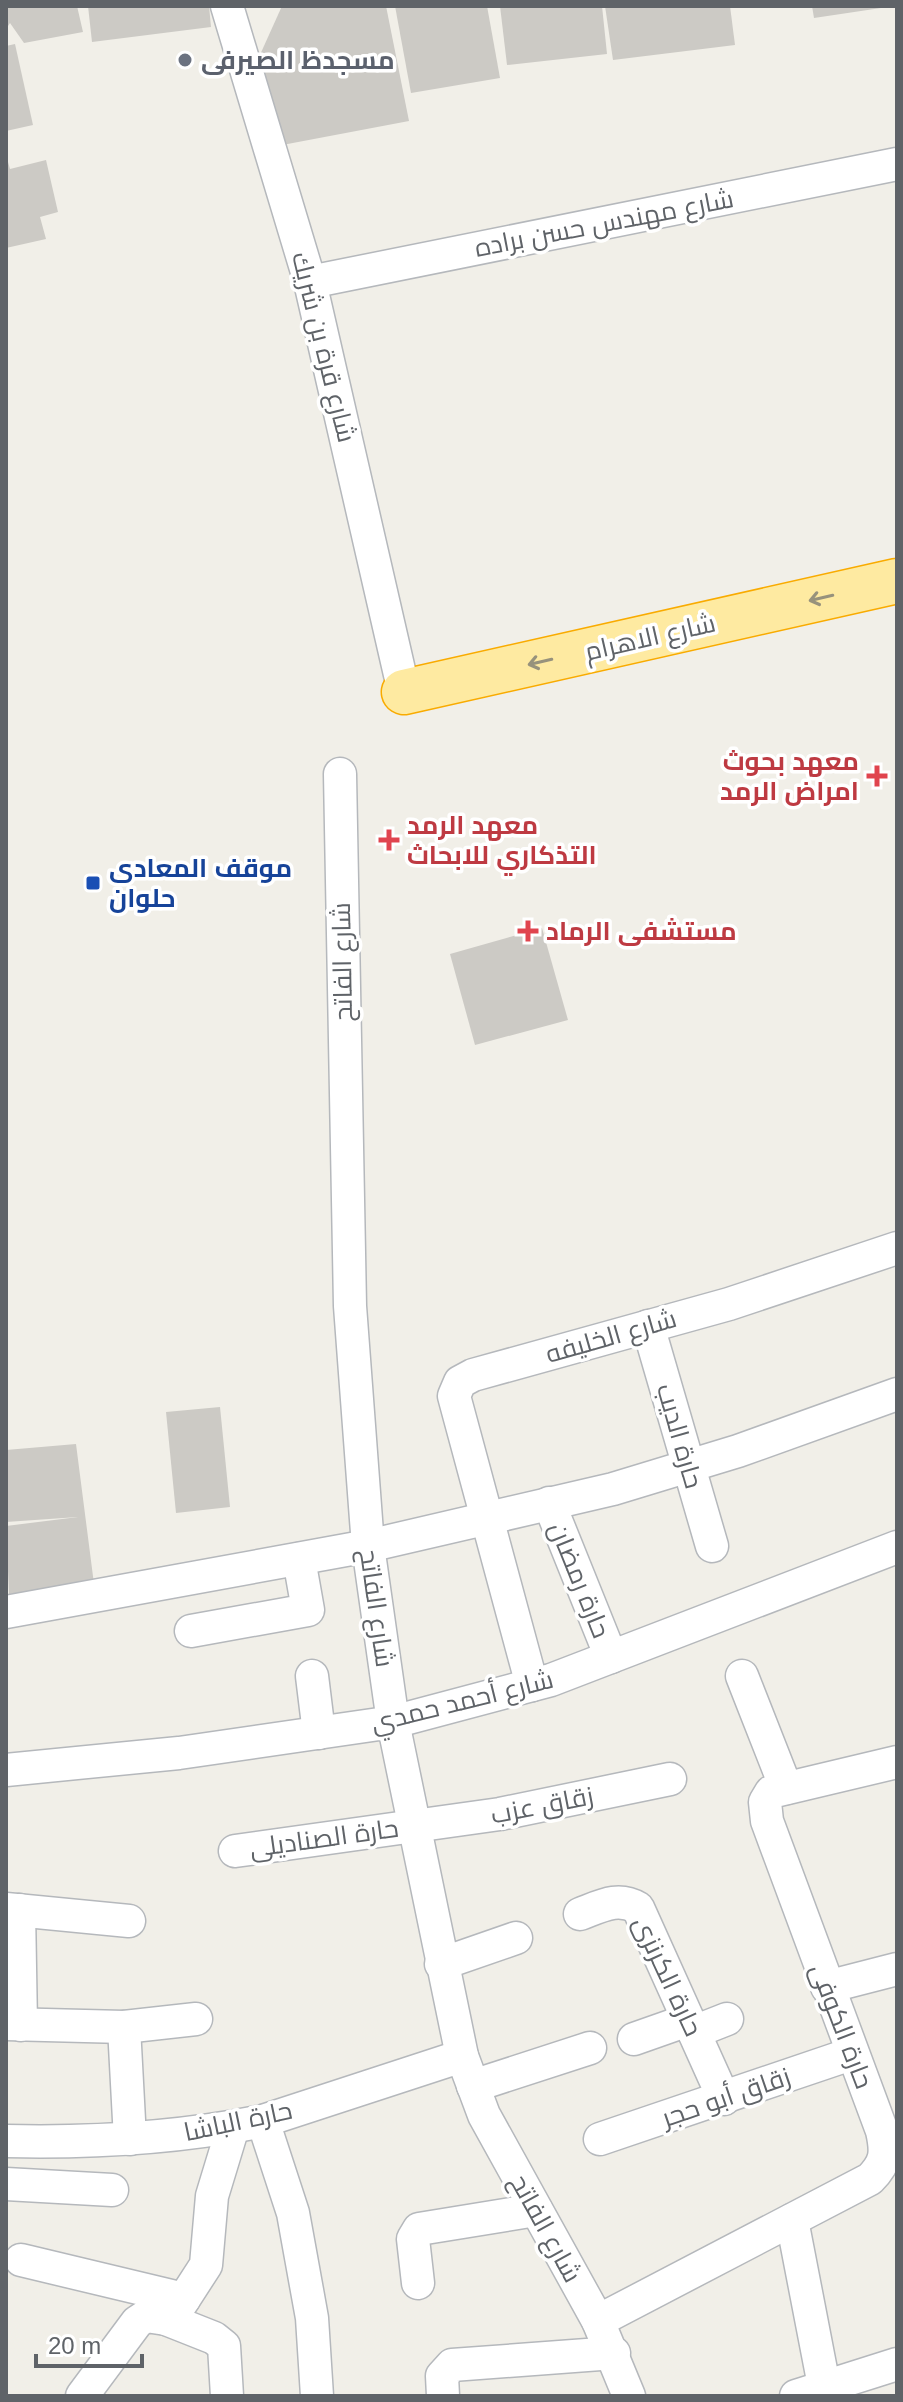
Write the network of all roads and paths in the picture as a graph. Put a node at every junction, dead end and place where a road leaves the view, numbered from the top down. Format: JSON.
{"nodes":[{"id":1,"x":227,"y":6,"type":"edge"},
{"id":2,"x":897,"y":164,"type":"edge"},
{"id":3,"x":310,"y":282,"type":"junction"},
{"id":4,"x":897,"y":581,"type":"edge"},
{"id":5,"x":404,"y":692,"type":"joint"},
{"id":6,"x":340,"y":774,"type":"dead end"},
{"id":7,"x":897,"y":1248,"type":"edge"},
{"id":8,"x":648,"y":1326,"type":"junction"},
{"id":9,"x":897,"y":1394,"type":"edge"},
{"id":10,"x":688,"y":1466,"type":"junction"},
{"id":11,"x":549,"y":1503,"type":"junction"},
{"id":12,"x":487,"y":1518,"type":"junction"},
{"id":13,"x":368,"y":1546,"type":"junction"},
{"id":14,"x":712,"y":1546,"type":"dead end"},
{"id":15,"x":897,"y":1547,"type":"edge"},
{"id":16,"x":299,"y":1559,"type":"junction"},
{"id":17,"x":6,"y":1612,"type":"edge"},
{"id":18,"x":191,"y":1631,"type":"dead end"},
{"id":19,"x":611,"y":1657,"type":"junction"},
{"id":20,"x":312,"y":1676,"type":"dead end"},
{"id":21,"x":742,"y":1676,"type":"dead end"},
{"id":22,"x":532,"y":1685,"type":"junction"},
{"id":23,"x":393,"y":1722,"type":"junction"},
{"id":24,"x":319,"y":1733,"type":"junction"},
{"id":25,"x":897,"y":1762,"type":"edge"},
{"id":26,"x":6,"y":1770,"type":"edge"},
{"id":27,"x":670,"y":1779,"type":"dead end"},
{"id":28,"x":786,"y":1788,"type":"junction"},
{"id":29,"x":414,"y":1825,"type":"junction"},
{"id":30,"x":235,"y":1851,"type":"dead end"},
{"id":31,"x":12,"y":1910,"type":"edge"},
{"id":32,"x":580,"y":1914,"type":"dead end"},
{"id":33,"x":129,"y":1921,"type":"dead end"},
{"id":34,"x":516,"y":1938,"type":"dead end"},
{"id":35,"x":441,"y":1964,"type":"junction"},
{"id":36,"x":897,"y":1969,"type":"edge"},
{"id":37,"x":827,"y":1987,"type":"junction"},
{"id":38,"x":196,"y":2019,"type":"dead end"},
{"id":39,"x":727,"y":2019,"type":"dead end"},
{"id":40,"x":14,"y":2025,"type":"edge"},
{"id":41,"x":691,"y":2026,"type":"junction"},
{"id":42,"x":124,"y":2027,"type":"junction"},
{"id":43,"x":634,"y":2039,"type":"dead end"},
{"id":44,"x":590,"y":2048,"type":"dead end"},
{"id":45,"x":851,"y":2054,"type":"junction"},
{"id":46,"x":462,"y":2056,"type":"junction"},
{"id":47,"x":473,"y":2086,"type":"junction"},
{"id":48,"x":724,"y":2099,"type":"junction"},
{"id":49,"x":248,"y":2124,"type":"junction"},
{"id":50,"x":130,"y":2139,"type":"junction"},
{"id":51,"x":600,"y":2139,"type":"dead end"},
{"id":52,"x":6,"y":2141,"type":"edge"},
{"id":53,"x":6,"y":2184,"type":"edge"},
{"id":54,"x":112,"y":2190,"type":"dead end"},
{"id":55,"x":536,"y":2210,"type":"junction"},
{"id":56,"x":792,"y":2220,"type":"junction"},
{"id":57,"x":21,"y":2260,"type":"dead end"},
{"id":58,"x":418,"y":2283,"type":"dead end"},
{"id":59,"x":175,"y":2309,"type":"junction"},
{"id":60,"x":598,"y":2321,"type":"junction"},
{"id":61,"x":614,"y":2353,"type":"junction"},
{"id":62,"x":897,"y":2364,"type":"edge"},
{"id":63,"x":815,"y":2393,"type":"edge"},
{"id":64,"x":82,"y":2396,"type":"edge"},
{"id":65,"x":227,"y":2396,"type":"edge"},
{"id":66,"x":317,"y":2396,"type":"edge"},
{"id":67,"x":443,"y":2396,"type":"edge"},
{"id":68,"x":629,"y":2396,"type":"edge"}],
"edges":[{"from":1,"to":3,"type":"street","name":"شارع قرة بن شريك"},
{"from":2,"to":3,"type":"street","name":"شارع مهندس حسن براده"},
{"from":3,"to":5,"type":"street","name":"شارع قرة بن شريك"},
{"from":4,"to":5,"type":"highway","name":"شارع الاهرام","one_way":true},
{"from":6,"to":13,"type":"street","name":"شارع الفاتح"},
{"from":7,"to":8,"type":"street","name":"شارع الخليفه"},
{"from":8,"to":10,"type":"street","name":"حارة الديب"},
{"from":8,"to":12,"type":"street","name":"شارع الخليفه"},
{"from":9,"to":10,"type":"street"},
{"from":10,"to":11,"type":"street"},
{"from":10,"to":14,"type":"street","name":"حارة الديب"},
{"from":11,"to":12,"type":"street"},
{"from":11,"to":19,"type":"street","name":"حارة رمضان"},
{"from":12,"to":13,"type":"street"},
{"from":12,"to":22,"type":"street"},
{"from":13,"to":16,"type":"street"},
{"from":13,"to":23,"type":"street","name":"شارع الفاتح"},
{"from":15,"to":19,"type":"street","name":"شارع أحمد حمدي"},
{"from":16,"to":17,"type":"street"},
{"from":16,"to":18,"type":"street"},
{"from":19,"to":22,"type":"street","name":"شارع أحمد حمدي"},
{"from":20,"to":24,"type":"street"},
{"from":21,"to":28,"type":"street"},
{"from":22,"to":23,"type":"street","name":"شارع أحمد حمدي"},
{"from":23,"to":24,"type":"street","name":"شارع أحمد حمدي"},
{"from":23,"to":29,"type":"street","name":"شارع الفاتح"},
{"from":24,"to":26,"type":"street","name":"شارع أحمد حمدي"},
{"from":25,"to":28,"type":"street"},
{"from":27,"to":29,"type":"street","name":"زقاق عزب"},
{"from":28,"to":37,"type":"street","name":"حارة الكوفى"},
{"from":29,"to":30,"type":"street","name":"حارة الصناديلى"},
{"from":29,"to":35,"type":"street","name":"شارع الفاتح"},
{"from":31,"to":33,"type":"street"},
{"from":31,"to":40,"type":"street"},
{"from":32,"to":41,"type":"street","name":"حارة الكرنزى"},
{"from":34,"to":35,"type":"street"},
{"from":35,"to":46,"type":"street","name":"شارع الفاتح"},
{"from":36,"to":37,"type":"street"},
{"from":37,"to":45,"type":"street","name":"حارة الكوفى"},
{"from":38,"to":42,"type":"street"},
{"from":39,"to":41,"type":"street"},
{"from":40,"to":42,"type":"street"},
{"from":41,"to":43,"type":"street"},
{"from":41,"to":48,"type":"street","name":"حارة الكرنزى"},
{"from":42,"to":50,"type":"street"},
{"from":44,"to":47,"type":"street"},
{"from":45,"to":48,"type":"street","name":"زقاق أبو حجر"},
{"from":45,"to":56,"type":"street","name":"حارة الكوفى"},
{"from":46,"to":47,"type":"street","name":"شارع الفاتح"},
{"from":46,"to":49,"type":"street","name":"حارة الباشا"},
{"from":47,"to":55,"type":"street","name":"شارع الفاتح"},
{"from":48,"to":51,"type":"street","name":"زقاق أبو حجر"},
{"from":49,"to":50,"type":"street","name":"حارة الباشا"},
{"from":49,"to":59,"type":"street"},
{"from":49,"to":66,"type":"street"},
{"from":50,"to":52,"type":"street","name":"حارة الباشا"},
{"from":53,"to":54,"type":"street"},
{"from":55,"to":58,"type":"street"},
{"from":55,"to":60,"type":"street","name":"شارع الفاتح"},
{"from":56,"to":60,"type":"street","name":"حارة الكوفى"},
{"from":56,"to":63,"type":"street"},
{"from":57,"to":59,"type":"street"},
{"from":59,"to":64,"type":"street"},
{"from":59,"to":65,"type":"street"},
{"from":60,"to":61,"type":"street","name":"شارع الفاتح"},
{"from":61,"to":67,"type":"street"},
{"from":61,"to":68,"type":"street","name":"شارع الفاتح"},
{"from":62,"to":63,"type":"street"}]}
